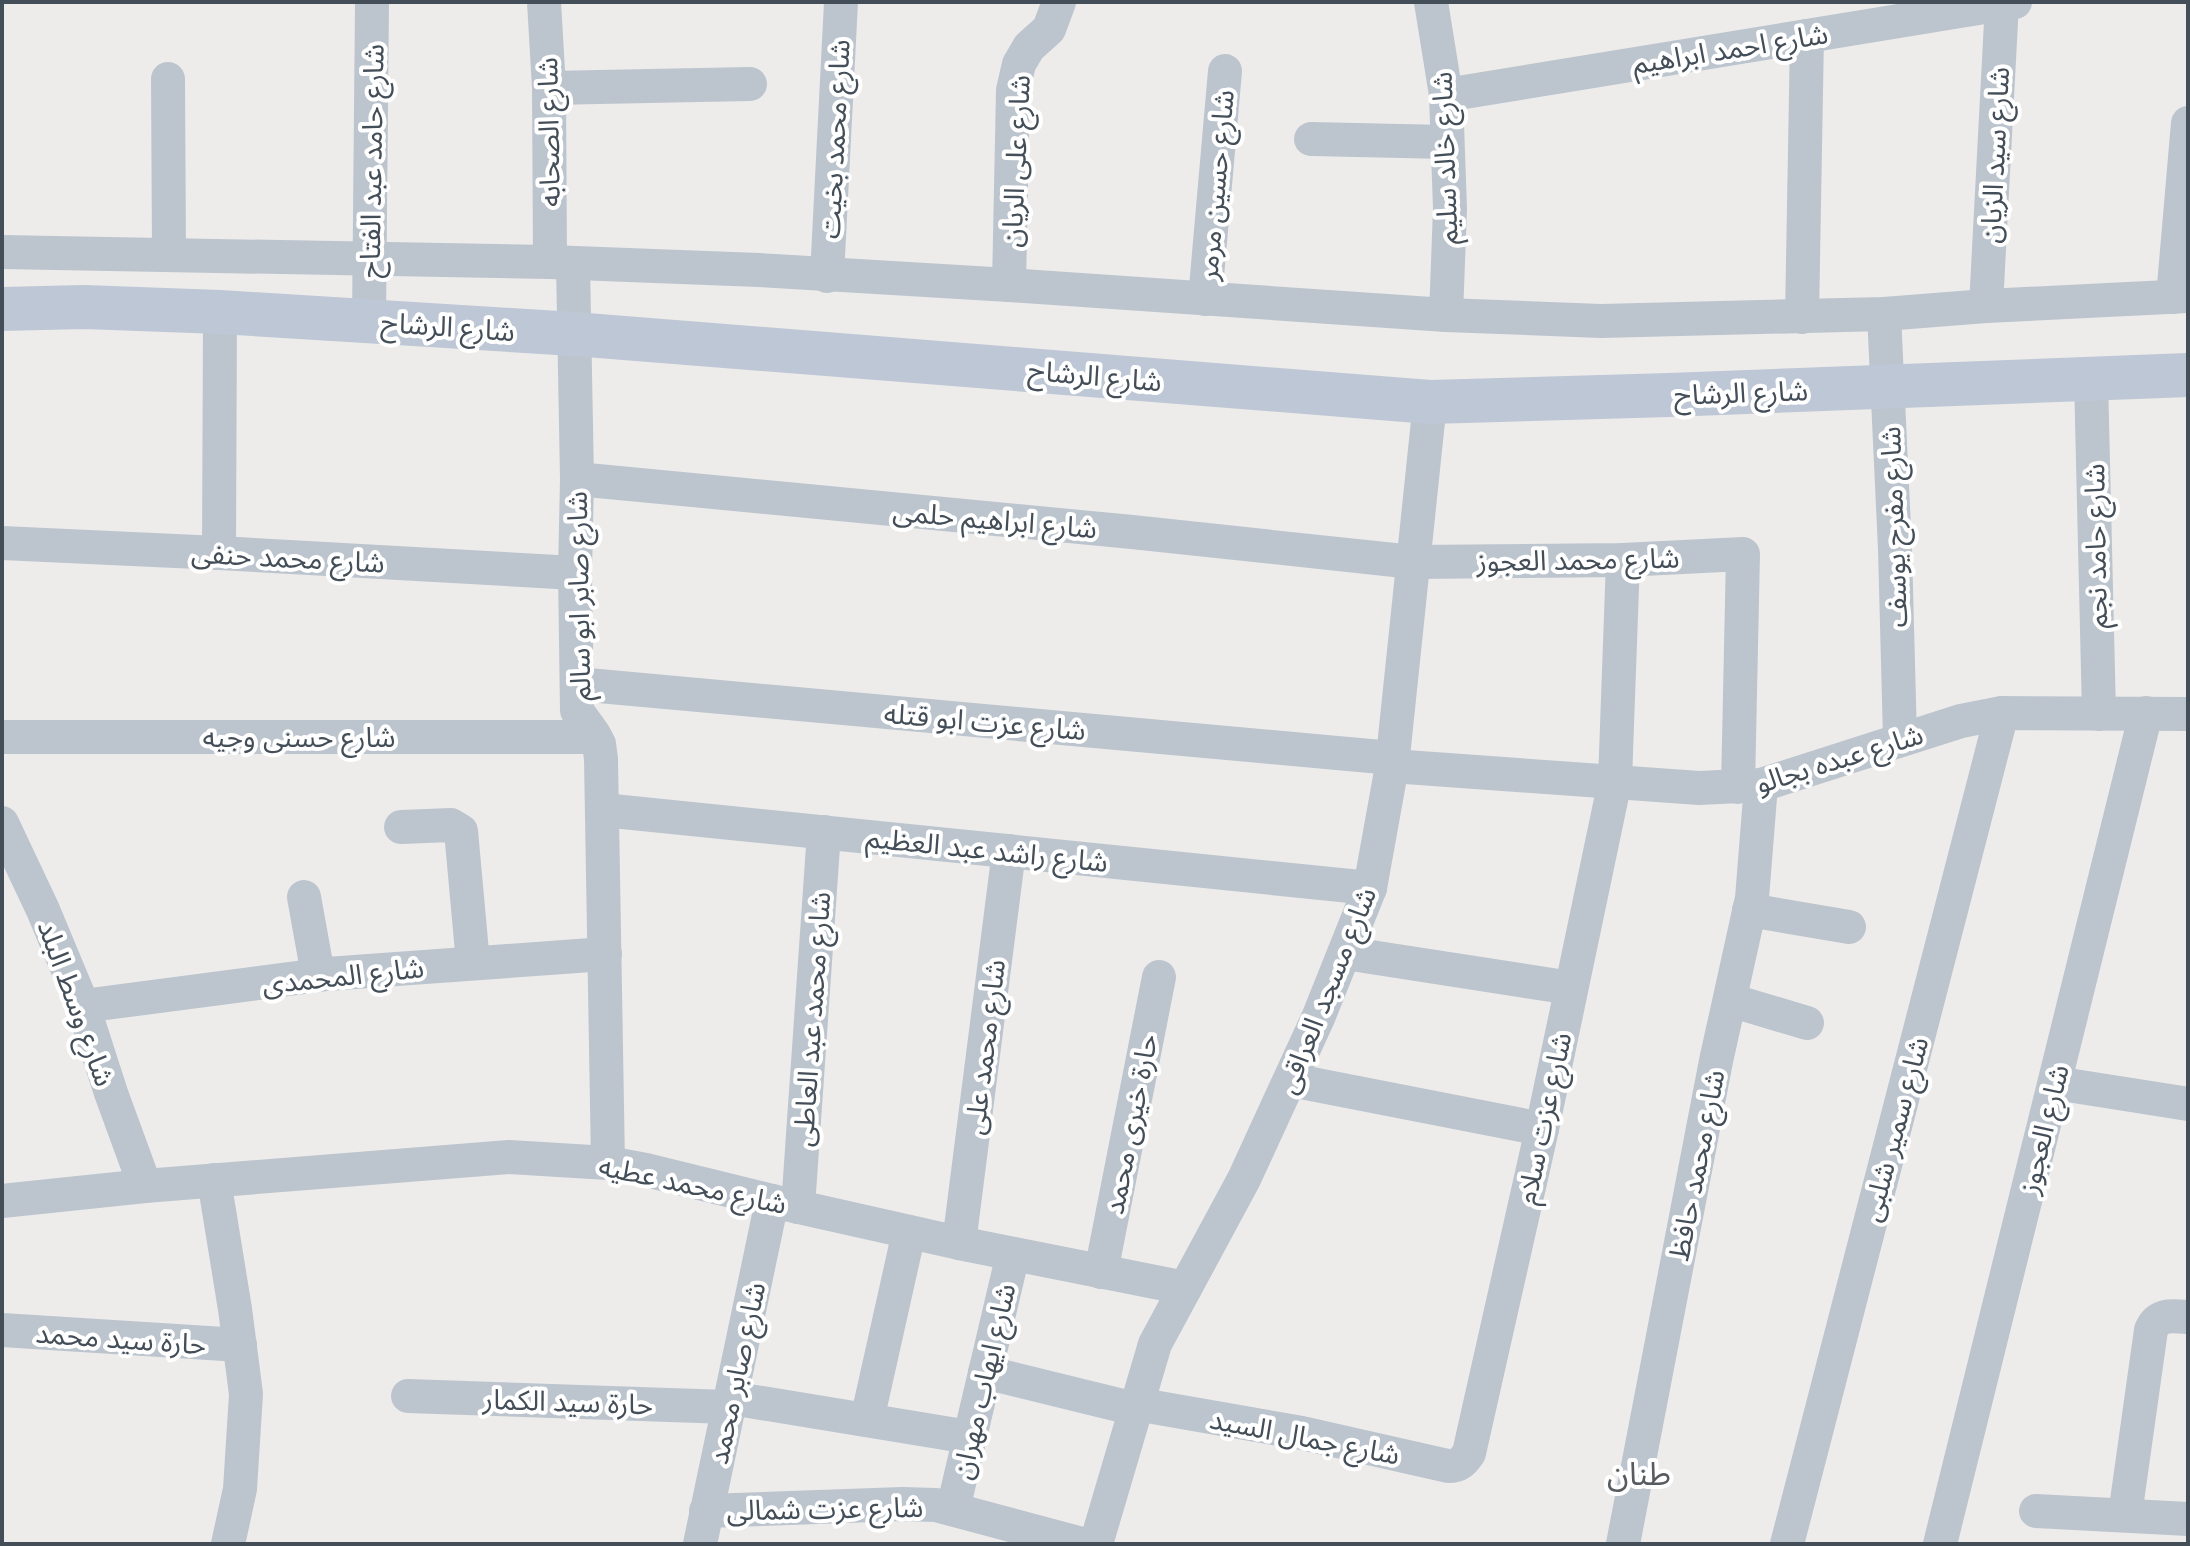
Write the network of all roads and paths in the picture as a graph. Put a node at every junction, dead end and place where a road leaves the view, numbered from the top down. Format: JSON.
{"nodes":[{"id":1,"x":372,"y":2,"type":"edge"},
{"id":2,"x":544,"y":2,"type":"edge"},
{"id":3,"x":841,"y":2,"type":"edge"},
{"id":4,"x":1059,"y":2,"type":"edge"},
{"id":5,"x":1431,"y":2,"type":"edge"},
{"id":6,"x":2011,"y":2,"type":"edge"},
{"id":7,"x":1807,"y":36,"type":"junction"},
{"id":8,"x":1225,"y":71,"type":"dead end"},
{"id":9,"x":168,"y":79,"type":"dead end"},
{"id":10,"x":750,"y":84,"type":"dead end"},
{"id":11,"x":549,"y":88,"type":"junction"},
{"id":12,"x":1446,"y":95,"type":"junction"},
{"id":13,"x":2188,"y":123,"type":"edge"},
{"id":14,"x":1311,"y":139,"type":"dead end"},
{"id":15,"x":1447,"y":142,"type":"junction"},
{"id":16,"x":2,"y":252,"type":"edge"},
{"id":17,"x":169,"y":255,"type":"junction"},
{"id":18,"x":370,"y":259,"type":"junction"},
{"id":19,"x":561,"y":263,"type":"junction"},
{"id":20,"x":827,"y":276,"type":"junction"},
{"id":21,"x":1009,"y":285,"type":"junction"},
{"id":22,"x":2181,"y":296,"type":"edge"},
{"id":23,"x":1205,"y":299,"type":"junction"},
{"id":24,"x":1986,"y":306,"type":"junction"},
{"id":25,"x":2,"y":309,"type":"edge"},
{"id":26,"x":220,"y":312,"type":"junction"},
{"id":27,"x":1884,"y":314,"type":"junction"},
{"id":28,"x":1446,"y":315,"type":"junction"},
{"id":29,"x":1802,"y":317,"type":"junction"},
{"id":30,"x":369,"y":321,"type":"junction"},
{"id":31,"x":574,"y":334,"type":"junction"},
{"id":32,"x":2188,"y":375,"type":"edge"},
{"id":33,"x":2091,"y":378,"type":"junction"},
{"id":34,"x":1888,"y":387,"type":"junction"},
{"id":35,"x":1430,"y":402,"type":"junction"},
{"id":36,"x":577,"y":479,"type":"junction"},
{"id":37,"x":2,"y":543,"type":"edge"},
{"id":38,"x":219,"y":553,"type":"junction"},
{"id":39,"x":1743,"y":554,"type":"joint"},
{"id":40,"x":1623,"y":560,"type":"junction"},
{"id":41,"x":1413,"y":562,"type":"junction"},
{"id":42,"x":575,"y":573,"type":"junction"},
{"id":43,"x":577,"y":684,"type":"junction"},
{"id":44,"x":2002,"y":713,"type":"junction"},
{"id":45,"x":2146,"y":713,"type":"junction"},
{"id":46,"x":2099,"y":714,"type":"junction"},
{"id":47,"x":2188,"y":714,"type":"edge"},
{"id":48,"x":2,"y":737,"type":"edge"},
{"id":49,"x":595,"y":737,"type":"junction"},
{"id":50,"x":1900,"y":739,"type":"junction"},
{"id":51,"x":1392,"y":762,"type":"junction"},
{"id":52,"x":1615,"y":781,"type":"junction"},
{"id":53,"x":1750,"y":786,"type":"junction"},
{"id":54,"x":603,"y":810,"type":"junction"},
{"id":55,"x":2,"y":823,"type":"edge"},
{"id":56,"x":401,"y":827,"type":"dead end"},
{"id":57,"x":824,"y":832,"type":"junction"},
{"id":58,"x":1009,"y":851,"type":"junction"},
{"id":59,"x":12,"y":867,"type":"edge"},
{"id":60,"x":1370,"y":888,"type":"junction"},
{"id":61,"x":304,"y":897,"type":"dead end"},
{"id":62,"x":1749,"y":910,"type":"junction"},
{"id":63,"x":1849,"y":927,"type":"dead end"},
{"id":64,"x":1345,"y":953,"type":"junction"},
{"id":65,"x":605,"y":954,"type":"junction"},
{"id":66,"x":473,"y":963,"type":"junction"},
{"id":67,"x":318,"y":975,"type":"junction"},
{"id":68,"x":1159,"y":977,"type":"dead end"},
{"id":69,"x":1571,"y":988,"type":"junction"},
{"id":70,"x":1730,"y":1000,"type":"junction"},
{"id":71,"x":83,"y":1006,"type":"junction"},
{"id":72,"x":1807,"y":1023,"type":"dead end"},
{"id":73,"x":1291,"y":1080,"type":"junction"},
{"id":74,"x":2055,"y":1083,"type":"junction"},
{"id":75,"x":2188,"y":1104,"type":"edge"},
{"id":76,"x":1542,"y":1129,"type":"junction"},
{"id":77,"x":608,"y":1163,"type":"junction"},
{"id":78,"x":214,"y":1180,"type":"junction"},
{"id":79,"x":145,"y":1186,"type":"junction"},
{"id":80,"x":2,"y":1201,"type":"edge"},
{"id":81,"x":785,"y":1204,"type":"junction"},
{"id":82,"x":909,"y":1232,"type":"junction"},
{"id":83,"x":959,"y":1243,"type":"junction"},
{"id":84,"x":1013,"y":1254,"type":"junction"},
{"id":85,"x":1101,"y":1272,"type":"junction"},
{"id":86,"x":1185,"y":1288,"type":"junction"},
{"id":87,"x":2188,"y":1317,"type":"edge"},
{"id":88,"x":2,"y":1330,"type":"edge"},
{"id":89,"x":240,"y":1345,"type":"junction"},
{"id":90,"x":985,"y":1372,"type":"junction"},
{"id":91,"x":408,"y":1396,"type":"dead end"},
{"id":92,"x":729,"y":1402,"type":"junction"},
{"id":93,"x":1135,"y":1406,"type":"junction"},
{"id":94,"x":867,"y":1420,"type":"junction"},
{"id":95,"x":969,"y":1437,"type":"junction"},
{"id":96,"x":1469,"y":1453,"type":"joint"},
{"id":97,"x":953,"y":1509,"type":"junction"},
{"id":98,"x":706,"y":1511,"type":"junction"},
{"id":99,"x":2036,"y":1511,"type":"dead end"},
{"id":100,"x":2125,"y":1515,"type":"junction"},
{"id":101,"x":2188,"y":1519,"type":"edge"},
{"id":102,"x":228,"y":1544,"type":"edge"},
{"id":103,"x":700,"y":1544,"type":"edge"},
{"id":104,"x":1082,"y":1544,"type":"edge"},
{"id":105,"x":1096,"y":1544,"type":"edge"},
{"id":106,"x":1623,"y":1544,"type":"edge"},
{"id":107,"x":1787,"y":1544,"type":"edge"},
{"id":108,"x":1940,"y":1544,"type":"edge"}],
"edges":[{"from":1,"to":18,"type":"street","name":"شارع حامد عبد الفتاح"},
{"from":2,"to":11,"type":"street","name":"شارع الصحابه"},
{"from":3,"to":20,"type":"street","name":"شارع محمد بخيت"},
{"from":4,"to":21,"type":"street","name":"شارع على الريان"},
{"from":5,"to":12,"type":"street","name":"شارع خالد سليم"},
{"from":6,"to":7,"type":"street","name":"شارع احمد ابراهيم"},
{"from":6,"to":24,"type":"street","name":"شارع سيد الزيان"},
{"from":7,"to":12,"type":"street","name":"شارع احمد ابراهيم"},
{"from":7,"to":29,"type":"street"},
{"from":8,"to":23,"type":"street","name":"شارع حسين مرمر"},
{"from":9,"to":17,"type":"street"},
{"from":10,"to":11,"type":"street"},
{"from":11,"to":19,"type":"street","name":"شارع الصحابه"},
{"from":12,"to":15,"type":"street","name":"شارع خالد سليم"},
{"from":13,"to":22,"type":"street"},
{"from":14,"to":15,"type":"street"},
{"from":15,"to":28,"type":"street","name":"شارع خالد سليم"},
{"from":16,"to":17,"type":"street"},
{"from":17,"to":18,"type":"street"},
{"from":18,"to":19,"type":"street"},
{"from":18,"to":30,"type":"street","name":"شارع حامد عبد الفتاح"},
{"from":19,"to":20,"type":"street"},
{"from":19,"to":31,"type":"street","name":"شارع صابر ابو سالم"},
{"from":20,"to":21,"type":"street"},
{"from":21,"to":23,"type":"street"},
{"from":22,"to":24,"type":"street"},
{"from":23,"to":28,"type":"street"},
{"from":24,"to":27,"type":"street"},
{"from":25,"to":26,"type":"main road","name":"شارع الرشاح"},
{"from":26,"to":30,"type":"main road","name":"شارع الرشاح"},
{"from":26,"to":38,"type":"street"},
{"from":27,"to":29,"type":"street"},
{"from":27,"to":34,"type":"street","name":"شارع مفرح يوسف"},
{"from":28,"to":29,"type":"street"},
{"from":30,"to":31,"type":"main road","name":"شارع الرشاح"},
{"from":31,"to":35,"type":"main road","name":"شارع الرشاح"},
{"from":31,"to":36,"type":"street","name":"شارع صابر ابو سالم"},
{"from":32,"to":33,"type":"main road","name":"شارع الرشاح"},
{"from":33,"to":34,"type":"main road","name":"شارع الرشاح"},
{"from":33,"to":46,"type":"street","name":"شارع حامد نجم"},
{"from":34,"to":35,"type":"main road","name":"شارع الرشاح"},
{"from":34,"to":50,"type":"street","name":"شارع مفرح يوسف"},
{"from":35,"to":41,"type":"street","name":"شارع مسجد العراقى"},
{"from":36,"to":41,"type":"street","name":"شارع ابراهيم حلمى"},
{"from":36,"to":42,"type":"street","name":"شارع صابر ابو سالم"},
{"from":37,"to":38,"type":"street","name":"شارع محمد حنفى"},
{"from":38,"to":42,"type":"street","name":"شارع محمد حنفى"},
{"from":39,"to":40,"type":"street","name":"شارع محمد العجوز"},
{"from":39,"to":53,"type":"street","name":"شارع محمد حافظ"},
{"from":40,"to":41,"type":"street","name":"شارع محمد العجوز"},
{"from":40,"to":52,"type":"street","name":"شارع عزت سلام"},
{"from":41,"to":51,"type":"street","name":"شارع مسجد العراقى"},
{"from":42,"to":43,"type":"street","name":"شارع صابر ابو سالم"},
{"from":43,"to":49,"type":"street","name":"شارع صابر ابو سالم"},
{"from":43,"to":51,"type":"street","name":"شارع عزت ابو قتله"},
{"from":44,"to":46,"type":"street","name":"شارع عبده بجالو"},
{"from":44,"to":50,"type":"street","name":"شارع عبده بجالو"},
{"from":44,"to":107,"type":"street","name":"شارع سمير شلبى"},
{"from":45,"to":46,"type":"street","name":"شارع عبده بجالو"},
{"from":45,"to":47,"type":"street","name":"شارع عبده بجالو"},
{"from":45,"to":74,"type":"street","name":"شارع العجوز"},
{"from":48,"to":49,"type":"street","name":"شارع حسنى وجيه"},
{"from":49,"to":54,"type":"street","name":"شارع صابر ابو سالم"},
{"from":50,"to":53,"type":"street","name":"شارع عبده بجالو"},
{"from":51,"to":52,"type":"street","name":"شارع عبده بجالو"},
{"from":51,"to":60,"type":"street","name":"شارع مسجد العراقى"},
{"from":52,"to":53,"type":"street","name":"شارع عبده بجالو"},
{"from":52,"to":69,"type":"street","name":"شارع عزت سلام"},
{"from":53,"to":62,"type":"street","name":"شارع محمد حافظ"},
{"from":54,"to":57,"type":"street","name":"شارع راشد عبد العظيم"},
{"from":54,"to":65,"type":"street","name":"شارع صابر ابو سالم"},
{"from":55,"to":59,"type":"street","name":"شارع وسط البلد"},
{"from":56,"to":66,"type":"street"},
{"from":57,"to":58,"type":"street","name":"شارع راشد عبد العظيم"},
{"from":57,"to":81,"type":"street","name":"شارع محمد عبد العاطى"},
{"from":58,"to":60,"type":"street","name":"شارع راشد عبد العظيم"},
{"from":58,"to":83,"type":"street","name":"شارع محمد على"},
{"from":59,"to":71,"type":"street","name":"شارع وسط البلد"},
{"from":60,"to":64,"type":"street","name":"شارع مسجد العراقى"},
{"from":61,"to":67,"type":"street"},
{"from":62,"to":63,"type":"street"},
{"from":62,"to":70,"type":"street","name":"شارع محمد حافظ"},
{"from":64,"to":69,"type":"street"},
{"from":64,"to":73,"type":"street","name":"شارع مسجد العراقى"},
{"from":65,"to":66,"type":"street","name":"شارع المحمدى"},
{"from":65,"to":77,"type":"street","name":"شارع صابر ابو سالم"},
{"from":66,"to":67,"type":"street","name":"شارع المحمدى"},
{"from":67,"to":71,"type":"street","name":"شارع المحمدى"},
{"from":68,"to":85,"type":"street","name":"حارة خيرى محمد"},
{"from":69,"to":76,"type":"street","name":"شارع عزت سلام"},
{"from":70,"to":72,"type":"street"},
{"from":70,"to":106,"type":"street","name":"شارع محمد حافظ"},
{"from":71,"to":79,"type":"street","name":"شارع وسط البلد"},
{"from":73,"to":76,"type":"street"},
{"from":73,"to":86,"type":"street","name":"شارع مسجد العراقى"},
{"from":74,"to":75,"type":"street"},
{"from":74,"to":108,"type":"street","name":"شارع العجوز"},
{"from":76,"to":96,"type":"street","name":"شارع عزت سلام"},
{"from":77,"to":78,"type":"street","name":"شارع محمد عطيه"},
{"from":77,"to":81,"type":"street","name":"شارع محمد عطيه"},
{"from":78,"to":79,"type":"street","name":"شارع محمد عطيه"},
{"from":78,"to":89,"type":"street"},
{"from":79,"to":80,"type":"street","name":"شارع محمد عطيه"},
{"from":81,"to":82,"type":"street","name":"شارع محمد عطيه"},
{"from":81,"to":92,"type":"street","name":"شارع صابر محمد"},
{"from":82,"to":83,"type":"street","name":"شارع محمد عطيه"},
{"from":82,"to":94,"type":"street"},
{"from":83,"to":84,"type":"street","name":"شارع محمد عطيه"},
{"from":84,"to":85,"type":"street","name":"شارع محمد عطيه"},
{"from":84,"to":90,"type":"street","name":"شارع ايهاب مهران"},
{"from":85,"to":86,"type":"street","name":"شارع محمد عطيه"},
{"from":86,"to":93,"type":"street","name":"شارع مسجد العراقى"},
{"from":87,"to":100,"type":"street"},
{"from":88,"to":89,"type":"street","name":"حارة سيد محمد"},
{"from":89,"to":102,"type":"street"},
{"from":90,"to":93,"type":"street","name":"شارع جمال السيد"},
{"from":90,"to":95,"type":"street","name":"شارع ايهاب مهران"},
{"from":91,"to":92,"type":"street","name":"حارة سيد الكمار"},
{"from":92,"to":94,"type":"street","name":"حارة سيد الكمار"},
{"from":92,"to":98,"type":"street","name":"شارع صابر محمد"},
{"from":93,"to":96,"type":"street","name":"شارع جمال السيد"},
{"from":93,"to":105,"type":"street","name":"شارع مسجد العراقى"},
{"from":94,"to":95,"type":"street","name":"حارة سيد الكمار"},
{"from":95,"to":97,"type":"street","name":"شارع ايهاب مهران"},
{"from":97,"to":98,"type":"street","name":"شارع عزت شمالى"},
{"from":97,"to":104,"type":"street","name":"شارع عزت شمالى"},
{"from":98,"to":103,"type":"street","name":"شارع صابر محمد"},
{"from":99,"to":100,"type":"street"},
{"from":100,"to":101,"type":"street"}]}
